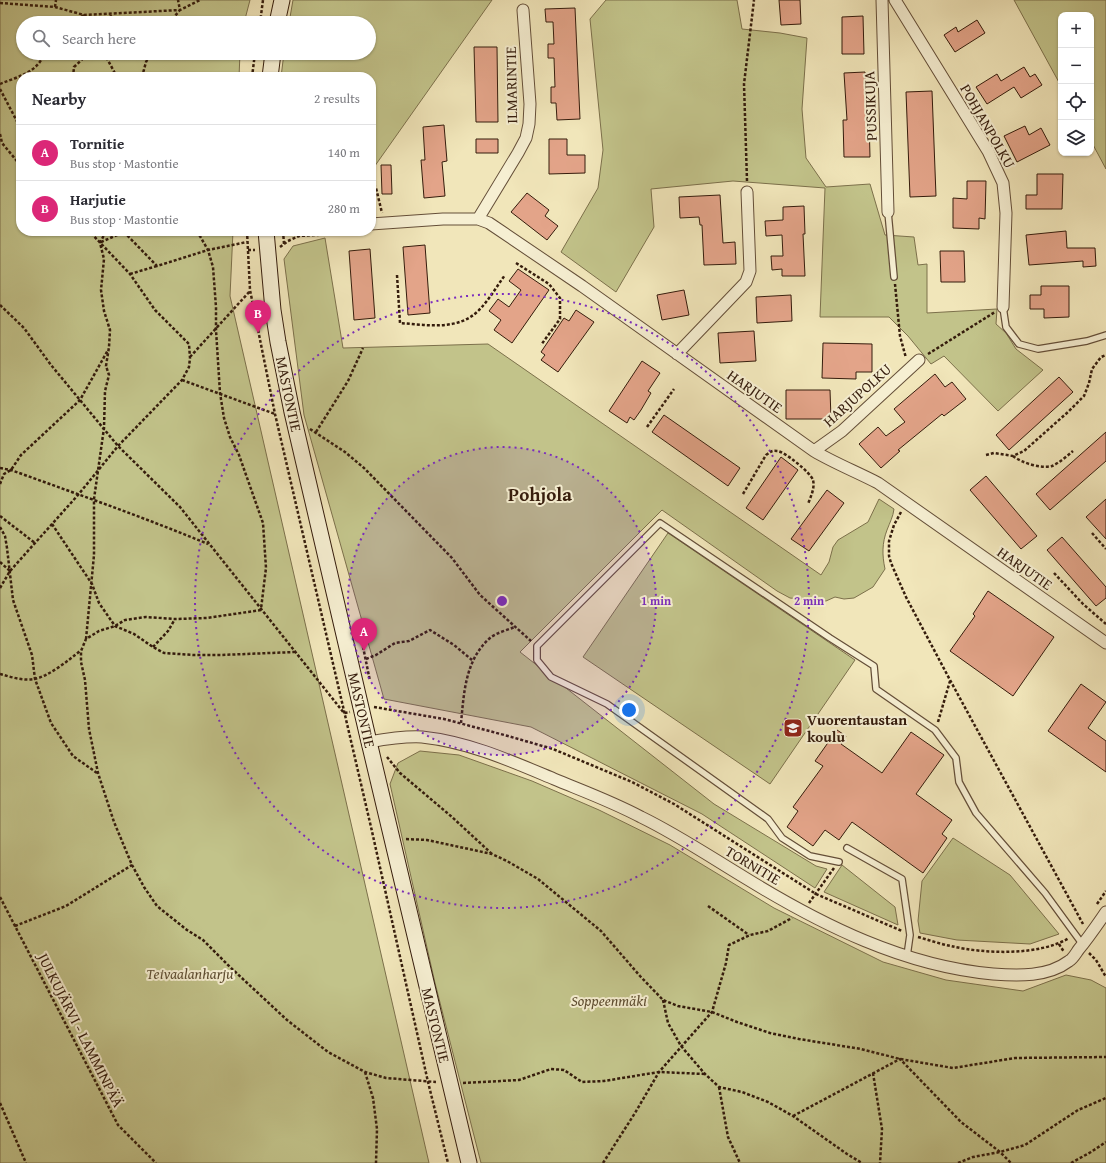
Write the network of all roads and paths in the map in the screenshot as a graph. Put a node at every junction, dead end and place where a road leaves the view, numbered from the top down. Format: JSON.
{"nodes":[{"id":1,"x":56,"y":0,"type":"edge"},
{"id":2,"x":178,"y":0,"type":"edge"},
{"id":3,"x":200,"y":0,"type":"edge"},
{"id":4,"x":264,"y":0,"type":"edge"},
{"id":5,"x":282,"y":0,"type":"edge"},
{"id":6,"x":754,"y":0,"type":"edge"},
{"id":7,"x":882,"y":0,"type":"edge"},
{"id":8,"x":895,"y":0,"type":"edge"},
{"id":9,"x":0,"y":4,"type":"edge"},
{"id":10,"x":55,"y":7,"type":"junction"},
{"id":11,"x":180,"y":10,"type":"junction"},
{"id":12,"x":523,"y":10,"type":"dead end"},
{"id":13,"x":111,"y":14,"type":"joint"},
{"id":14,"x":84,"y":15,"type":"joint"},
{"id":15,"x":175,"y":16,"type":"edge"},
{"id":16,"x":261,"y":16,"type":"edge"},
{"id":17,"x":279,"y":16,"type":"edge"},
{"id":18,"x":42,"y":60,"type":"edge"},
{"id":19,"x":82,"y":60,"type":"edge"},
{"id":20,"x":108,"y":60,"type":"edge"},
{"id":21,"x":147,"y":60,"type":"edge"},
{"id":22,"x":254,"y":60,"type":"edge"},
{"id":23,"x":272,"y":60,"type":"edge"},
{"id":24,"x":30,"y":72,"type":"edge"},
{"id":25,"x":74,"y":72,"type":"edge"},
{"id":26,"x":114,"y":72,"type":"edge"},
{"id":27,"x":143,"y":72,"type":"edge"},
{"id":28,"x":253,"y":72,"type":"edge"},
{"id":29,"x":271,"y":72,"type":"edge"},
{"id":30,"x":16,"y":78,"type":"edge"},
{"id":31,"x":0,"y":84,"type":"edge"},
{"id":32,"x":0,"y":89,"type":"edge"},
{"id":33,"x":16,"y":119,"type":"edge"},
{"id":34,"x":0,"y":134,"type":"edge"},
{"id":35,"x":16,"y":160,"type":"edge"},
{"id":36,"x":376,"y":188,"type":"edge"},
{"id":37,"x":747,"y":192,"type":"joint"},
{"id":38,"x":888,"y":212,"type":"joint"},
{"id":39,"x":478,"y":219,"type":"junction"},
{"id":40,"x":386,"y":223,"type":"junction"},
{"id":41,"x":376,"y":226,"type":"edge"},
{"id":42,"x":94,"y":236,"type":"edge"},
{"id":43,"x":104,"y":236,"type":"edge"},
{"id":44,"x":115,"y":236,"type":"edge"},
{"id":45,"x":128,"y":236,"type":"edge"},
{"id":46,"x":200,"y":236,"type":"edge"},
{"id":47,"x":247,"y":236,"type":"edge"},
{"id":48,"x":266,"y":236,"type":"edge"},
{"id":49,"x":283,"y":236,"type":"edge"},
{"id":50,"x":301,"y":236,"type":"edge"},
{"id":51,"x":247,"y":242,"type":"junction"},
{"id":52,"x":100,"y":243,"type":"junction"},
{"id":53,"x":284,"y":244,"type":"junction"},
{"id":54,"x":279,"y":248,"type":"dead end"},
{"id":55,"x":208,"y":250,"type":"junction"},
{"id":56,"x":516,"y":263,"type":"dead end"},
{"id":57,"x":157,"y":266,"type":"junction"},
{"id":58,"x":130,"y":274,"type":"junction"},
{"id":59,"x":397,"y":275,"type":"dead end"},
{"id":60,"x":505,"y":275,"type":"dead end"},
{"id":61,"x":894,"y":277,"type":"joint"},
{"id":62,"x":250,"y":291,"type":"junction"},
{"id":63,"x":0,"y":305,"type":"edge"},
{"id":64,"x":1003,"y":306,"type":"junction"},
{"id":65,"x":216,"y":330,"type":"junction"},
{"id":66,"x":1106,"y":335,"type":"edge"},
{"id":67,"x":541,"y":345,"type":"dead end"},
{"id":68,"x":109,"y":347,"type":"junction"},
{"id":69,"x":363,"y":348,"type":"dead end"},
{"id":70,"x":677,"y":354,"type":"junction"},
{"id":71,"x":1106,"y":355,"type":"edge"},
{"id":72,"x":190,"y":358,"type":"junction"},
{"id":73,"x":919,"y":360,"type":"joint"},
{"id":74,"x":910,"y":368,"type":"junction"},
{"id":75,"x":182,"y":380,"type":"junction"},
{"id":76,"x":674,"y":389,"type":"dead end"},
{"id":77,"x":220,"y":393,"type":"junction"},
{"id":78,"x":80,"y":400,"type":"junction"},
{"id":79,"x":275,"y":414,"type":"junction"},
{"id":80,"x":294,"y":421,"type":"junction"},
{"id":81,"x":646,"y":427,"type":"dead end"},
{"id":82,"x":104,"y":428,"type":"junction"},
{"id":83,"x":316,"y":432,"type":"junction"},
{"id":84,"x":118,"y":446,"type":"junction"},
{"id":85,"x":814,"y":451,"type":"junction"},
{"id":86,"x":1072,"y":451,"type":"dead end"},
{"id":87,"x":986,"y":455,"type":"dead end"},
{"id":88,"x":1013,"y":456,"type":"junction"},
{"id":89,"x":0,"y":468,"type":"edge"},
{"id":90,"x":11,"y":470,"type":"junction"},
{"id":91,"x":97,"y":472,"type":"junction"},
{"id":92,"x":0,"y":484,"type":"edge"},
{"id":93,"x":743,"y":494,"type":"dead end"},
{"id":94,"x":78,"y":495,"type":"junction"},
{"id":95,"x":94,"y":499,"type":"junction"},
{"id":96,"x":808,"y":504,"type":"dead end"},
{"id":97,"x":908,"y":514,"type":"dead end"},
{"id":98,"x":0,"y":516,"type":"edge"},
{"id":99,"x":52,"y":524,"type":"junction"},
{"id":100,"x":0,"y":526,"type":"edge"},
{"id":101,"x":1092,"y":533,"type":"dead end"},
{"id":102,"x":35,"y":543,"type":"junction"},
{"id":103,"x":209,"y":544,"type":"junction"},
{"id":104,"x":1106,"y":549,"type":"edge"},
{"id":105,"x":0,"y":562,"type":"edge"},
{"id":106,"x":10,"y":571,"type":"junction"},
{"id":107,"x":1054,"y":573,"type":"dead end"},
{"id":108,"x":92,"y":584,"type":"junction"},
{"id":109,"x":0,"y":588,"type":"edge"},
{"id":110,"x":261,"y":610,"type":"junction"},
{"id":111,"x":175,"y":619,"type":"junction"},
{"id":112,"x":1106,"y":624,"type":"edge"},
{"id":113,"x":115,"y":626,"type":"junction"},
{"id":114,"x":515,"y":627,"type":"junction"},
{"id":115,"x":360,"y":632,"type":"dead end"},
{"id":116,"x":86,"y":639,"type":"junction"},
{"id":117,"x":1106,"y":643,"type":"edge"},
{"id":118,"x":537,"y":646,"type":"junction"},
{"id":119,"x":153,"y":647,"type":"junction"},
{"id":120,"x":81,"y":651,"type":"junction"},
{"id":121,"x":295,"y":652,"type":"junction"},
{"id":122,"x":366,"y":659,"type":"junction"},
{"id":123,"x":472,"y":660,"type":"junction"},
{"id":124,"x":367,"y":664,"type":"dead end"},
{"id":125,"x":0,"y":674,"type":"edge"},
{"id":126,"x":35,"y":680,"type":"junction"},
{"id":127,"x":950,"y":680,"type":"junction"},
{"id":128,"x":362,"y":709,"type":"junction"},
{"id":129,"x":344,"y":713,"type":"junction"},
{"id":130,"x":461,"y":723,"type":"junction"},
{"id":131,"x":935,"y":730,"type":"junction"},
{"id":132,"x":369,"y":742,"type":"junction"},
{"id":133,"x":400,"y":773,"type":"dead end"},
{"id":134,"x":98,"y":774,"type":"junction"},
{"id":135,"x":392,"y":838,"type":"junction"},
{"id":136,"x":848,"y":848,"type":"dead end"},
{"id":137,"x":492,"y":854,"type":"junction"},
{"id":138,"x":839,"y":862,"type":"joint"},
{"id":139,"x":132,"y":865,"type":"junction"},
{"id":140,"x":1106,"y":891,"type":"edge"},
{"id":141,"x":816,"y":894,"type":"junction"},
{"id":142,"x":0,"y":897,"type":"edge"},
{"id":143,"x":708,"y":906,"type":"dead end"},
{"id":144,"x":1094,"y":907,"type":"dead end"},
{"id":145,"x":802,"y":912,"type":"junction"},
{"id":146,"x":1106,"y":912,"type":"edge"},
{"id":147,"x":1087,"y":918,"type":"dead end"},
{"id":148,"x":1083,"y":924,"type":"junction"},
{"id":149,"x":15,"y":926,"type":"junction"},
{"id":150,"x":1074,"y":934,"type":"junction"},
{"id":151,"x":910,"y":935,"type":"junction"},
{"id":152,"x":750,"y":936,"type":"junction"},
{"id":153,"x":1082,"y":945,"type":"junction"},
{"id":154,"x":907,"y":957,"type":"junction"},
{"id":155,"x":1106,"y":977,"type":"edge"},
{"id":156,"x":663,"y":1000,"type":"junction"},
{"id":157,"x":712,"y":1012,"type":"junction"},
{"id":158,"x":681,"y":1046,"type":"junction"},
{"id":159,"x":1106,"y":1057,"type":"edge"},
{"id":160,"x":900,"y":1059,"type":"junction"},
{"id":161,"x":365,"y":1072,"type":"junction"},
{"id":162,"x":659,"y":1072,"type":"junction"},
{"id":163,"x":873,"y":1073,"type":"junction"},
{"id":164,"x":705,"y":1074,"type":"junction"},
{"id":165,"x":428,"y":1082,"type":"junction"},
{"id":166,"x":450,"y":1083,"type":"junction"},
{"id":167,"x":719,"y":1087,"type":"junction"},
{"id":168,"x":1106,"y":1098,"type":"edge"},
{"id":169,"x":0,"y":1103,"type":"edge"},
{"id":170,"x":793,"y":1116,"type":"junction"},
{"id":171,"x":1106,"y":1142,"type":"edge"},
{"id":172,"x":1000,"y":1152,"type":"junction"},
{"id":173,"x":26,"y":1163,"type":"edge"},
{"id":174,"x":156,"y":1163,"type":"edge"},
{"id":175,"x":376,"y":1163,"type":"edge"},
{"id":176,"x":448,"y":1163,"type":"edge"},
{"id":177,"x":469,"y":1163,"type":"edge"},
{"id":178,"x":603,"y":1163,"type":"edge"},
{"id":179,"x":740,"y":1163,"type":"edge"},
{"id":180,"x":862,"y":1163,"type":"edge"},
{"id":181,"x":880,"y":1163,"type":"edge"},
{"id":182,"x":958,"y":1163,"type":"edge"},
{"id":183,"x":1011,"y":1163,"type":"edge"},
{"id":184,"x":1071,"y":1163,"type":"edge"}],
"edges":[{"from":1,"to":10,"type":"path"},
{"from":2,"to":11,"type":"path"},
{"from":3,"to":11,"type":"path"},
{"from":4,"to":16,"type":"path"},
{"from":5,"to":17,"type":"main road"},
{"from":6,"to":37,"type":"path"},
{"from":7,"to":38,"type":"street","name":"PUSSIKUJA"},
{"from":8,"to":64,"type":"street","name":"POHJANPOLKU"},
{"from":9,"to":10,"type":"path"},
{"from":10,"to":14,"type":"path"},
{"from":11,"to":13,"type":"path"},
{"from":11,"to":15,"type":"path"},
{"from":12,"to":39,"type":"street","name":"ILMARINTIE"},
{"from":13,"to":14,"type":"path"},
{"from":18,"to":24,"type":"path"},
{"from":19,"to":25,"type":"path"},
{"from":20,"to":26,"type":"path"},
{"from":21,"to":27,"type":"path"},
{"from":22,"to":28,"type":"path"},
{"from":23,"to":29,"type":"main road"},
{"from":30,"to":31,"type":"path"},
{"from":32,"to":33,"type":"path"},
{"from":34,"to":35,"type":"path"},
{"from":36,"to":40,"type":"path"},
{"from":37,"to":70,"type":"street"},
{"from":38,"to":61,"type":"lane"},
{"from":39,"to":40,"type":"street","name":"HARJUTIE"},
{"from":39,"to":70,"type":"street","name":"HARJUTIE"},
{"from":40,"to":41,"type":"street","name":"HARJUTIE"},
{"from":42,"to":52,"type":"path"},
{"from":43,"to":52,"type":"path"},
{"from":44,"to":52,"type":"path"},
{"from":45,"to":57,"type":"path"},
{"from":46,"to":55,"type":"path"},
{"from":47,"to":51,"type":"path"},
{"from":48,"to":80,"type":"main road","name":"MASTONTIE"},
{"from":49,"to":53,"type":"path"},
{"from":50,"to":53,"type":"path"},
{"from":51,"to":55,"type":"path"},
{"from":51,"to":62,"type":"path"},
{"from":52,"to":58,"type":"path"},
{"from":52,"to":68,"type":"path"},
{"from":53,"to":54,"type":"path"},
{"from":55,"to":57,"type":"path"},
{"from":55,"to":65,"type":"path"},
{"from":56,"to":67,"type":"path"},
{"from":57,"to":58,"type":"path"},
{"from":58,"to":72,"type":"path"},
{"from":59,"to":60,"type":"path"},
{"from":61,"to":74,"type":"path"},
{"from":62,"to":65,"type":"path"},
{"from":62,"to":79,"type":"path"},
{"from":63,"to":78,"type":"path"},
{"from":64,"to":66,"type":"lane"},
{"from":64,"to":73,"type":"path"},
{"from":65,"to":72,"type":"path"},
{"from":65,"to":77,"type":"path"},
{"from":68,"to":78,"type":"path"},
{"from":68,"to":82,"type":"path"},
{"from":69,"to":83,"type":"path"},
{"from":70,"to":85,"type":"street","name":"HARJUTIE"},
{"from":71,"to":88,"type":"path"},
{"from":72,"to":75,"type":"path"},
{"from":73,"to":74,"type":"street","name":"HARJUPOLKU"},
{"from":74,"to":85,"type":"street","name":"HARJUPOLKU"},
{"from":75,"to":77,"type":"path"},
{"from":75,"to":84,"type":"path"},
{"from":76,"to":81,"type":"path"},
{"from":77,"to":79,"type":"path"},
{"from":77,"to":110,"type":"path"},
{"from":78,"to":82,"type":"path"},
{"from":78,"to":90,"type":"path"},
{"from":79,"to":129,"type":"path"},
{"from":80,"to":83,"type":"path"},
{"from":80,"to":128,"type":"main road","name":"MASTONTIE"},
{"from":82,"to":84,"type":"path"},
{"from":82,"to":91,"type":"path"},
{"from":83,"to":114,"type":"path"},
{"from":84,"to":91,"type":"path"},
{"from":84,"to":103,"type":"path"},
{"from":85,"to":117,"type":"street","name":"HARJUTIE"},
{"from":86,"to":88,"type":"path"},
{"from":87,"to":88,"type":"path"},
{"from":89,"to":90,"type":"path"},
{"from":90,"to":92,"type":"path"},
{"from":90,"to":94,"type":"path"},
{"from":91,"to":94,"type":"path"},
{"from":91,"to":95,"type":"path"},
{"from":93,"to":96,"type":"path"},
{"from":94,"to":95,"type":"path"},
{"from":94,"to":99,"type":"path"},
{"from":95,"to":103,"type":"path"},
{"from":95,"to":108,"type":"path"},
{"from":97,"to":127,"type":"path"},
{"from":98,"to":102,"type":"path"},
{"from":99,"to":102,"type":"path"},
{"from":99,"to":108,"type":"path"},
{"from":100,"to":106,"type":"path"},
{"from":101,"to":104,"type":"path"},
{"from":102,"to":106,"type":"path"},
{"from":103,"to":110,"type":"path"},
{"from":105,"to":106,"type":"path"},
{"from":106,"to":109,"type":"path"},
{"from":106,"to":126,"type":"path"},
{"from":107,"to":112,"type":"path"},
{"from":108,"to":113,"type":"path"},
{"from":108,"to":116,"type":"path"},
{"from":110,"to":111,"type":"path"},
{"from":110,"to":121,"type":"path"},
{"from":111,"to":113,"type":"path"},
{"from":111,"to":119,"type":"path"},
{"from":113,"to":116,"type":"path"},
{"from":113,"to":119,"type":"path"},
{"from":114,"to":118,"type":"path"},
{"from":114,"to":123,"type":"path"},
{"from":115,"to":122,"type":"path"},
{"from":116,"to":120,"type":"path"},
{"from":118,"to":131,"type":"lane"},
{"from":118,"to":138,"type":"lane"},
{"from":119,"to":121,"type":"path"},
{"from":120,"to":126,"type":"path"},
{"from":120,"to":134,"type":"path"},
{"from":121,"to":129,"type":"path"},
{"from":122,"to":123,"type":"path"},
{"from":122,"to":124,"type":"path"},
{"from":123,"to":130,"type":"path"},
{"from":125,"to":126,"type":"path"},
{"from":126,"to":134,"type":"path"},
{"from":127,"to":131,"type":"path"},
{"from":127,"to":148,"type":"path"},
{"from":128,"to":129,"type":"path"},
{"from":128,"to":130,"type":"path"},
{"from":128,"to":132,"type":"main road","name":"MASTONTIE"},
{"from":129,"to":165,"type":"path"},
{"from":130,"to":141,"type":"path"},
{"from":131,"to":150,"type":"lane"},
{"from":132,"to":135,"type":"main road","name":"MASTONTIE"},
{"from":132,"to":145,"type":"street","name":"TORNITIE"},
{"from":133,"to":137,"type":"path"},
{"from":134,"to":139,"type":"path"},
{"from":135,"to":137,"type":"path"},
{"from":135,"to":166,"type":"main road","name":"MASTONTIE"},
{"from":136,"to":151,"type":"lane"},
{"from":137,"to":156,"type":"path"},
{"from":138,"to":141,"type":"path"},
{"from":139,"to":149,"type":"path"},
{"from":139,"to":161,"type":"path"},
{"from":140,"to":144,"type":"path"},
{"from":141,"to":145,"type":"path"},
{"from":141,"to":151,"type":"path"},
{"from":142,"to":149,"type":"path","name":"JULKUJÄRVI - LAMMINPÄÄ"},
{"from":143,"to":152,"type":"path"},
{"from":145,"to":152,"type":"path"},
{"from":145,"to":154,"type":"street","name":"TORNITIE"},
{"from":146,"to":153,"type":"street","name":"TORNITIE"},
{"from":147,"to":148,"type":"path"},
{"from":148,"to":150,"type":"path"},
{"from":149,"to":174,"type":"path","name":"JULKUJÄRVI - LAMMINPÄÄ"},
{"from":150,"to":151,"type":"path"},
{"from":150,"to":153,"type":"lane"},
{"from":151,"to":154,"type":"lane"},
{"from":152,"to":157,"type":"path"},
{"from":153,"to":154,"type":"street","name":"TORNITIE"},
{"from":153,"to":155,"type":"path"},
{"from":156,"to":157,"type":"path"},
{"from":156,"to":158,"type":"path"},
{"from":157,"to":158,"type":"path"},
{"from":157,"to":160,"type":"path"},
{"from":158,"to":162,"type":"path"},
{"from":158,"to":164,"type":"path"},
{"from":159,"to":160,"type":"path"},
{"from":160,"to":163,"type":"path"},
{"from":160,"to":172,"type":"path"},
{"from":161,"to":165,"type":"path"},
{"from":161,"to":175,"type":"path"},
{"from":162,"to":164,"type":"path"},
{"from":162,"to":166,"type":"path"},
{"from":162,"to":178,"type":"path"},
{"from":163,"to":170,"type":"path"},
{"from":163,"to":181,"type":"path"},
{"from":164,"to":167,"type":"path"},
{"from":165,"to":166,"type":"path"},
{"from":165,"to":176,"type":"path"},
{"from":166,"to":177,"type":"main road","name":"MASTONTIE"},
{"from":167,"to":170,"type":"path"},
{"from":167,"to":179,"type":"path"},
{"from":168,"to":172,"type":"path"},
{"from":169,"to":173,"type":"path"},
{"from":170,"to":180,"type":"path"},
{"from":171,"to":184,"type":"path"},
{"from":172,"to":182,"type":"path"},
{"from":172,"to":183,"type":"path"}]}
